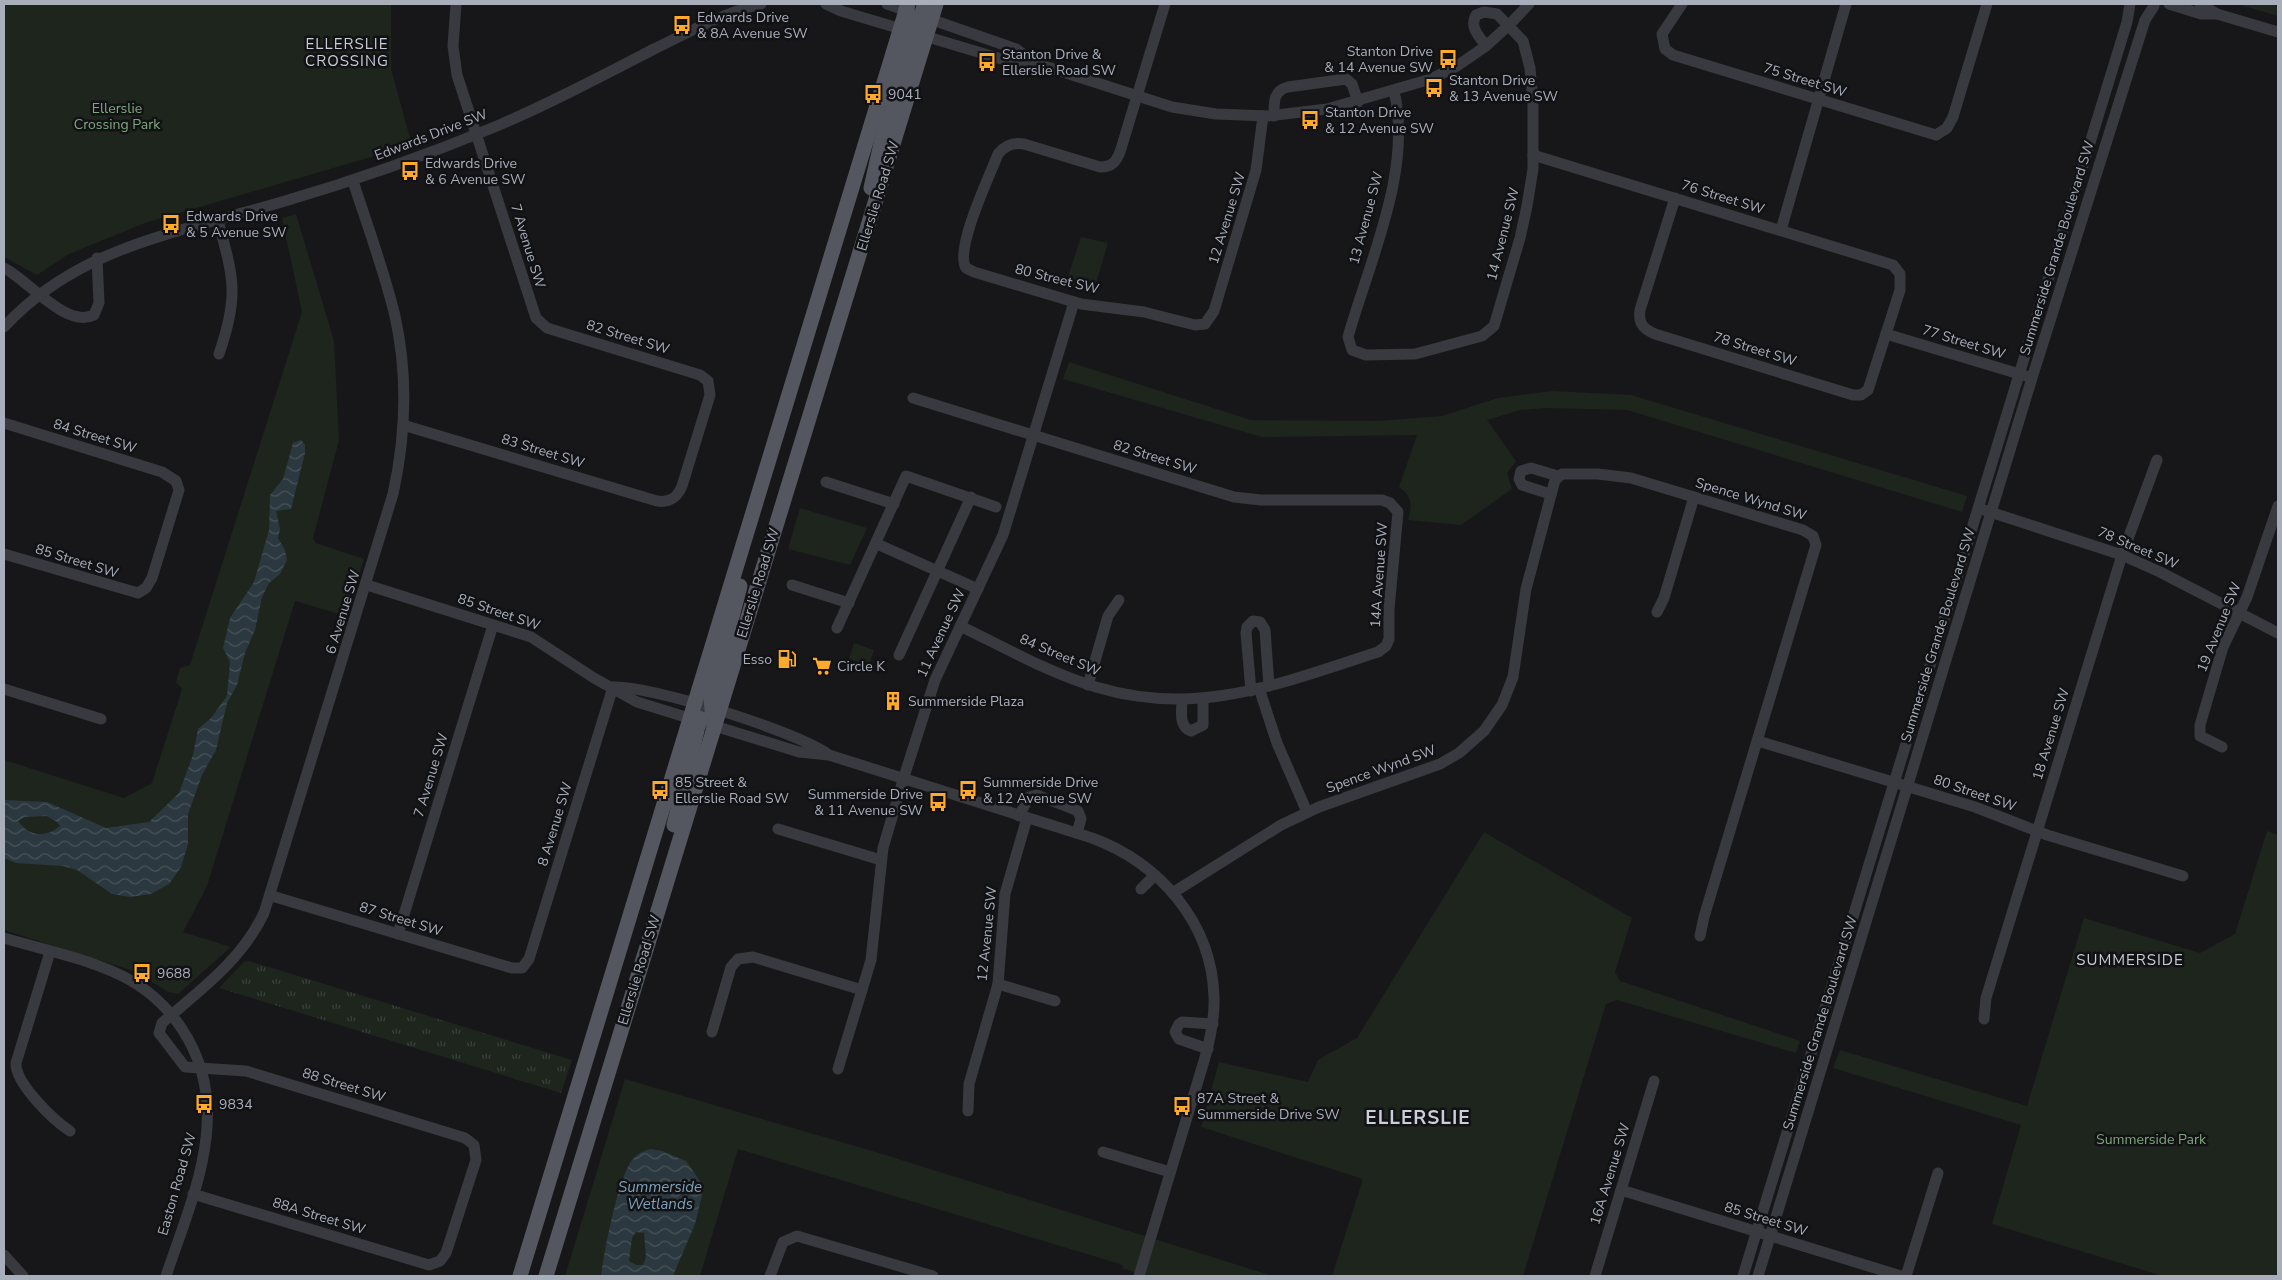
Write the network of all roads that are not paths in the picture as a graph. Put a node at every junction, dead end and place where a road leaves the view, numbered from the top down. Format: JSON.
{"nodes":[{"id":1,"x":456,"y":4,"type":"edge"},
{"id":2,"x":762,"y":4,"type":"edge"},
{"id":3,"x":826,"y":4,"type":"edge"},
{"id":4,"x":887,"y":4,"type":"edge"},
{"id":5,"x":1165,"y":4,"type":"edge"},
{"id":6,"x":1529,"y":4,"type":"edge"},
{"id":7,"x":1682,"y":4,"type":"edge"},
{"id":8,"x":1846,"y":4,"type":"edge"},
{"id":9,"x":1987,"y":4,"type":"edge"},
{"id":10,"x":2131,"y":4,"type":"edge"},
{"id":11,"x":2169,"y":4,"type":"edge"},
{"id":12,"x":2200,"y":4,"type":"edge"},
{"id":13,"x":2155,"y":5,"type":"edge"},
{"id":14,"x":907,"y":7,"type":"edge"},
{"id":15,"x":723,"y":9,"type":"edge"},
{"id":16,"x":928,"y":10,"type":"edge"},
{"id":17,"x":2217,"y":14,"type":"junction"},
{"id":18,"x":1509,"y":25,"type":"junction"},
{"id":19,"x":2278,"y":32,"type":"edge"},
{"id":20,"x":913,"y":33,"type":"junction"},
{"id":21,"x":1486,"y":46,"type":"junction"},
{"id":22,"x":1035,"y":62,"type":"junction"},
{"id":23,"x":1394,"y":91,"type":"junction"},
{"id":24,"x":1137,"y":97,"type":"junction"},
{"id":25,"x":1819,"y":100,"type":"junction"},
{"id":26,"x":1358,"y":102,"type":"junction"},
{"id":27,"x":1268,"y":116,"type":"junction"},
{"id":28,"x":477,"y":134,"type":"junction"},
{"id":29,"x":1533,"y":155,"type":"junction"},
{"id":30,"x":353,"y":181,"type":"junction"},
{"id":31,"x":1675,"y":198,"type":"junction"},
{"id":32,"x":218,"y":221,"type":"junction"},
{"id":33,"x":1781,"y":230,"type":"junction"},
{"id":34,"x":97,"y":258,"type":"junction"},
{"id":35,"x":4,"y":268,"type":"edge"},
{"id":36,"x":39,"y":294,"type":"junction"},
{"id":37,"x":1074,"y":302,"type":"junction"},
{"id":38,"x":539,"y":322,"type":"joint"},
{"id":39,"x":1205,"y":324,"type":"joint"},
{"id":40,"x":4,"y":327,"type":"edge"},
{"id":41,"x":1489,"y":332,"type":"joint"},
{"id":42,"x":1886,"y":334,"type":"junction"},
{"id":43,"x":219,"y":354,"type":"dead end"},
{"id":44,"x":2018,"y":374,"type":"junction"},
{"id":45,"x":2032,"y":378,"type":"junction"},
{"id":46,"x":913,"y":398,"type":"dead end"},
{"id":47,"x":4,"y":423,"type":"edge"},
{"id":48,"x":403,"y":425,"type":"junction"},
{"id":49,"x":1034,"y":435,"type":"junction"},
{"id":50,"x":2157,"y":460,"type":"dead end"},
{"id":51,"x":1558,"y":476,"type":"junction"},
{"id":52,"x":826,"y":482,"type":"dead end"},
{"id":53,"x":1550,"y":494,"type":"junction"},
{"id":54,"x":971,"y":497,"type":"junction"},
{"id":55,"x":1694,"y":497,"type":"junction"},
{"id":56,"x":674,"y":499,"type":"joint"},
{"id":57,"x":894,"y":504,"type":"junction"},
{"id":58,"x":1394,"y":505,"type":"joint"},
{"id":59,"x":2278,"y":506,"type":"edge"},
{"id":60,"x":996,"y":507,"type":"dead end"},
{"id":61,"x":1978,"y":508,"type":"junction"},
{"id":62,"x":1992,"y":512,"type":"junction"},
{"id":63,"x":748,"y":528,"type":"junction"},
{"id":64,"x":877,"y":544,"type":"junction"},
{"id":65,"x":4,"y":554,"type":"edge"},
{"id":66,"x":2122,"y":555,"type":"junction"},
{"id":67,"x":939,"y":570,"type":"junction"},
{"id":68,"x":367,"y":585,"type":"junction"},
{"id":69,"x":792,"y":585,"type":"dead end"},
{"id":70,"x":978,"y":589,"type":"junction"},
{"id":71,"x":142,"y":591,"type":"joint"},
{"id":72,"x":1119,"y":600,"type":"dead end"},
{"id":73,"x":849,"y":602,"type":"junction"},
{"id":74,"x":1657,"y":612,"type":"dead end"},
{"id":75,"x":2239,"y":613,"type":"junction"},
{"id":76,"x":493,"y":624,"type":"junction"},
{"id":77,"x":960,"y":626,"type":"junction"},
{"id":78,"x":837,"y":628,"type":"dead end"},
{"id":79,"x":2278,"y":633,"type":"edge"},
{"id":80,"x":1386,"y":646,"type":"joint"},
{"id":81,"x":899,"y":655,"type":"dead end"},
{"id":82,"x":1088,"y":685,"type":"junction"},
{"id":83,"x":613,"y":687,"type":"junction"},
{"id":84,"x":1260,"y":688,"type":"junction"},
{"id":85,"x":4,"y":689,"type":"edge"},
{"id":86,"x":1182,"y":700,"type":"junction"},
{"id":87,"x":1204,"y":700,"type":"junction"},
{"id":88,"x":715,"y":710,"type":"junction"},
{"id":89,"x":695,"y":715,"type":"junction"},
{"id":90,"x":101,"y":719,"type":"dead end"},
{"id":91,"x":715,"y":726,"type":"junction"},
{"id":92,"x":1758,"y":741,"type":"junction"},
{"id":93,"x":2222,"y":747,"type":"dead end"},
{"id":94,"x":829,"y":755,"type":"junction"},
{"id":95,"x":903,"y":780,"type":"junction"},
{"id":96,"x":1894,"y":783,"type":"junction"},
{"id":97,"x":1908,"y":787,"type":"junction"},
{"id":98,"x":1308,"y":812,"type":"junction"},
{"id":99,"x":1023,"y":817,"type":"junction"},
{"id":100,"x":778,"y":829,"type":"dead end"},
{"id":101,"x":2037,"y":832,"type":"junction"},
{"id":102,"x":1077,"y":833,"type":"junction"},
{"id":103,"x":881,"y":860,"type":"junction"},
{"id":104,"x":1156,"y":874,"type":"junction"},
{"id":105,"x":2183,"y":876,"type":"dead end"},
{"id":106,"x":1141,"y":889,"type":"dead end"},
{"id":107,"x":1174,"y":892,"type":"junction"},
{"id":108,"x":272,"y":896,"type":"junction"},
{"id":109,"x":659,"y":905,"type":"junction"},
{"id":110,"x":398,"y":934,"type":"junction"},
{"id":111,"x":1700,"y":936,"type":"dead end"},
{"id":112,"x":4,"y":938,"type":"edge"},
{"id":113,"x":50,"y":952,"type":"junction"},
{"id":114,"x":522,"y":968,"type":"joint"},
{"id":115,"x":998,"y":984,"type":"junction"},
{"id":116,"x":862,"y":990,"type":"junction"},
{"id":117,"x":1055,"y":1001,"type":"dead end"},
{"id":118,"x":172,"y":1014,"type":"junction"},
{"id":119,"x":1984,"y":1020,"type":"dead end"},
{"id":120,"x":1213,"y":1024,"type":"junction"},
{"id":121,"x":712,"y":1032,"type":"dead end"},
{"id":122,"x":1208,"y":1049,"type":"junction"},
{"id":123,"x":838,"y":1069,"type":"dead end"},
{"id":124,"x":202,"y":1070,"type":"junction"},
{"id":125,"x":1654,"y":1081,"type":"dead end"},
{"id":126,"x":968,"y":1111,"type":"dead end"},
{"id":127,"x":70,"y":1131,"type":"dead end"},
{"id":128,"x":1103,"y":1152,"type":"dead end"},
{"id":129,"x":1170,"y":1172,"type":"junction"},
{"id":130,"x":1938,"y":1174,"type":"dead end"},
{"id":131,"x":1621,"y":1190,"type":"junction"},
{"id":132,"x":192,"y":1194,"type":"junction"},
{"id":133,"x":1756,"y":1232,"type":"junction"},
{"id":134,"x":1770,"y":1236,"type":"junction"},
{"id":135,"x":4,"y":1255,"type":"edge"},
{"id":136,"x":437,"y":1263,"type":"joint"},
{"id":137,"x":23,"y":1276,"type":"edge"},
{"id":138,"x":166,"y":1276,"type":"edge"},
{"id":139,"x":520,"y":1276,"type":"edge"},
{"id":140,"x":546,"y":1276,"type":"edge"},
{"id":141,"x":770,"y":1276,"type":"edge"},
{"id":142,"x":933,"y":1276,"type":"edge"},
{"id":143,"x":1139,"y":1276,"type":"edge"},
{"id":144,"x":1595,"y":1276,"type":"edge"},
{"id":145,"x":1743,"y":1276,"type":"edge"},
{"id":146,"x":1758,"y":1276,"type":"edge"},
{"id":147,"x":1901,"y":1276,"type":"edge"},
{"id":148,"x":1906,"y":1276,"type":"edge"}],
"edges":[{"from":1,"to":28,"type":"street","name":"7 Avenue SW"},
{"from":2,"to":15,"type":"street","name":"Edwards Drive SW"},
{"from":3,"to":20,"type":"street"},
{"from":4,"to":14,"type":"street"},
{"from":5,"to":24,"type":"street"},
{"from":6,"to":18,"type":"street"},
{"from":7,"to":25,"type":"street","name":"75 Street SW"},
{"from":8,"to":25,"type":"street"},
{"from":9,"to":25,"type":"street","name":"75 Street SW"},
{"from":10,"to":13,"type":"street"},
{"from":10,"to":44,"type":"street","name":"Summerside Grande Boulevard SW"},
{"from":11,"to":17,"type":"street"},
{"from":12,"to":17,"type":"street"},
{"from":13,"to":45,"type":"street","name":"Summerside Grande Boulevard SW"},
{"from":14,"to":16,"type":"street"},
{"from":14,"to":20,"type":"main road"},
{"from":15,"to":28,"type":"street","name":"Edwards Drive SW"},
{"from":16,"to":20,"type":"main road","name":"Ellerslie Road SW"},
{"from":16,"to":22,"type":"street"},
{"from":17,"to":19,"type":"street"},
{"from":18,"to":21,"type":"street"},
{"from":18,"to":21,"type":"street"},
{"from":18,"to":29,"type":"street","name":"14 Avenue SW"},
{"from":20,"to":22,"type":"street"},
{"from":20,"to":63,"type":"main road","name":"Ellerslie Road SW"},
{"from":20,"to":88,"type":"main road","name":"Ellerslie Road SW"},
{"from":21,"to":23,"type":"street"},
{"from":22,"to":24,"type":"street"},
{"from":23,"to":26,"type":"street"},
{"from":23,"to":41,"type":"street","name":"13 Avenue SW"},
{"from":24,"to":27,"type":"street"},
{"from":24,"to":37,"type":"street","name":"80 Street SW"},
{"from":25,"to":33,"type":"street"},
{"from":26,"to":27,"type":"street"},
{"from":26,"to":27,"type":"street","name":"12 Avenue SW"},
{"from":27,"to":39,"type":"street","name":"12 Avenue SW"},
{"from":28,"to":30,"type":"street","name":"Edwards Drive SW"},
{"from":28,"to":38,"type":"street","name":"7 Avenue SW"},
{"from":29,"to":31,"type":"street","name":"76 Street SW"},
{"from":29,"to":41,"type":"street","name":"14 Avenue SW"},
{"from":30,"to":32,"type":"street","name":"Edwards Drive SW"},
{"from":30,"to":48,"type":"street","name":"6 Avenue SW"},
{"from":31,"to":33,"type":"street","name":"76 Street SW"},
{"from":31,"to":42,"type":"street","name":"78 Street SW"},
{"from":32,"to":34,"type":"street","name":"Edwards Drive SW"},
{"from":32,"to":43,"type":"street"},
{"from":33,"to":42,"type":"street","name":"76 Street SW"},
{"from":34,"to":36,"type":"street","name":"Edwards Drive SW"},
{"from":34,"to":36,"type":"street"},
{"from":35,"to":36,"type":"street"},
{"from":36,"to":40,"type":"street","name":"Edwards Drive SW"},
{"from":37,"to":39,"type":"street","name":"80 Street SW"},
{"from":37,"to":49,"type":"street","name":"11 Avenue SW"},
{"from":38,"to":56,"type":"street","name":"82 Street SW"},
{"from":42,"to":44,"type":"street","name":"77 Street SW"},
{"from":44,"to":45,"type":"street","name":"77 Street SW"},
{"from":44,"to":61,"type":"street","name":"Summerside Grande Boulevard SW"},
{"from":45,"to":62,"type":"street","name":"Summerside Grande Boulevard SW"},
{"from":46,"to":49,"type":"street","name":"82 Street SW"},
{"from":47,"to":71,"type":"street","name":"84 Street SW"},
{"from":48,"to":56,"type":"street","name":"83 Street SW"},
{"from":48,"to":68,"type":"street","name":"6 Avenue SW"},
{"from":49,"to":58,"type":"street","name":"82 Street SW"},
{"from":49,"to":70,"type":"street","name":"11 Avenue SW"},
{"from":50,"to":66,"type":"street","name":"18 Avenue SW"},
{"from":51,"to":53,"type":"street","name":"Spence Wynd SW"},
{"from":51,"to":53,"type":"street","name":"Spence Wynd SW"},
{"from":51,"to":55,"type":"street","name":"Spence Wynd SW"},
{"from":52,"to":57,"type":"street"},
{"from":53,"to":98,"type":"street","name":"Spence Wynd SW"},
{"from":54,"to":57,"type":"street"},
{"from":54,"to":60,"type":"street"},
{"from":54,"to":67,"type":"street"},
{"from":55,"to":74,"type":"street"},
{"from":55,"to":92,"type":"street","name":"Spence Wynd SW"},
{"from":57,"to":64,"type":"street"},
{"from":58,"to":80,"type":"street","name":"14A Avenue SW"},
{"from":59,"to":75,"type":"street","name":"19 Avenue SW"},
{"from":61,"to":62,"type":"street","name":"78 Street SW"},
{"from":61,"to":96,"type":"street","name":"Summerside Grande Boulevard SW"},
{"from":62,"to":66,"type":"street","name":"78 Street SW"},
{"from":62,"to":97,"type":"street","name":"Summerside Grande Boulevard SW"},
{"from":63,"to":88,"type":"main road"},
{"from":63,"to":89,"type":"main road","name":"Ellerslie Road SW"},
{"from":64,"to":67,"type":"street"},
{"from":64,"to":73,"type":"street"},
{"from":65,"to":71,"type":"street","name":"85 Street SW"},
{"from":66,"to":75,"type":"street","name":"78 Street SW"},
{"from":66,"to":101,"type":"street","name":"18 Avenue SW"},
{"from":67,"to":70,"type":"street"},
{"from":67,"to":81,"type":"street"},
{"from":68,"to":76,"type":"street","name":"85 Street SW"},
{"from":68,"to":108,"type":"street","name":"6 Avenue SW"},
{"from":69,"to":73,"type":"street"},
{"from":70,"to":77,"type":"street","name":"11 Avenue SW"},
{"from":72,"to":82,"type":"street"},
{"from":73,"to":78,"type":"street"},
{"from":75,"to":79,"type":"street","name":"78 Street SW"},
{"from":75,"to":93,"type":"street","name":"19 Avenue SW"},
{"from":76,"to":83,"type":"street","name":"85 Street SW"},
{"from":76,"to":110,"type":"street","name":"7 Avenue SW"},
{"from":77,"to":82,"type":"street","name":"84 Street SW"},
{"from":77,"to":95,"type":"street","name":"11 Avenue SW"},
{"from":80,"to":84,"type":"street","name":"84 Street SW"},
{"from":82,"to":86,"type":"street","name":"84 Street SW"},
{"from":83,"to":89,"type":"street","name":"85 Street SW"},
{"from":83,"to":114,"type":"street","name":"8 Avenue SW"},
{"from":84,"to":84,"type":"street"},
{"from":84,"to":87,"type":"street","name":"84 Street SW"},
{"from":84,"to":98,"type":"street"},
{"from":85,"to":90,"type":"street"},
{"from":86,"to":87,"type":"street","name":"84 Street SW"},
{"from":86,"to":87,"type":"street"},
{"from":88,"to":89,"type":"street","name":"85 Street SW"},
{"from":88,"to":91,"type":"main road"},
{"from":88,"to":94,"type":"street","name":"85 Street SW"},
{"from":89,"to":91,"type":"street","name":"85 Street SW"},
{"from":89,"to":109,"type":"main road"},
{"from":89,"to":139,"type":"main road","name":"Ellerslie Road SW"},
{"from":91,"to":94,"type":"street","name":"85 Street SW"},
{"from":91,"to":109,"type":"main road","name":"Ellerslie Road SW"},
{"from":92,"to":96,"type":"street","name":"80 Street SW"},
{"from":92,"to":111,"type":"street"},
{"from":94,"to":95,"type":"street"},
{"from":95,"to":99,"type":"street"},
{"from":95,"to":103,"type":"street","name":"11 Avenue SW"},
{"from":96,"to":97,"type":"street","name":"80 Street SW"},
{"from":96,"to":133,"type":"street","name":"Summerside Grande Boulevard SW"},
{"from":97,"to":101,"type":"street","name":"80 Street SW"},
{"from":97,"to":134,"type":"street","name":"Summerside Grande Boulevard SW"},
{"from":98,"to":107,"type":"street","name":"Spence Wynd SW"},
{"from":99,"to":102,"type":"street"},
{"from":99,"to":102,"type":"street","name":"12 Avenue SW"},
{"from":99,"to":115,"type":"street","name":"12 Avenue SW"},
{"from":100,"to":103,"type":"street"},
{"from":101,"to":105,"type":"street","name":"80 Street SW"},
{"from":101,"to":119,"type":"street","name":"18 Avenue SW"},
{"from":102,"to":104,"type":"street"},
{"from":103,"to":116,"type":"street","name":"11 Avenue SW"},
{"from":104,"to":106,"type":"street"},
{"from":104,"to":107,"type":"street"},
{"from":107,"to":120,"type":"street"},
{"from":108,"to":110,"type":"street","name":"87 Street SW"},
{"from":108,"to":118,"type":"street","name":"6 Avenue SW"},
{"from":109,"to":140,"type":"main road","name":"Ellerslie Road SW"},
{"from":110,"to":114,"type":"street","name":"87 Street SW"},
{"from":112,"to":113,"type":"street","name":"Easton Road SW"},
{"from":113,"to":118,"type":"street","name":"Easton Road SW"},
{"from":113,"to":127,"type":"street"},
{"from":115,"to":117,"type":"street"},
{"from":115,"to":126,"type":"street","name":"12 Avenue SW"},
{"from":116,"to":121,"type":"street"},
{"from":116,"to":123,"type":"street","name":"11 Avenue SW"},
{"from":118,"to":124,"type":"street","name":"Easton Road SW"},
{"from":118,"to":124,"type":"street"},
{"from":120,"to":122,"type":"street"},
{"from":120,"to":122,"type":"street"},
{"from":122,"to":129,"type":"street"},
{"from":124,"to":132,"type":"street","name":"Easton Road SW"},
{"from":124,"to":136,"type":"street","name":"88 Street SW"},
{"from":125,"to":131,"type":"street","name":"16A Avenue SW"},
{"from":128,"to":129,"type":"street"},
{"from":129,"to":143,"type":"street"},
{"from":130,"to":148,"type":"street"},
{"from":131,"to":133,"type":"street","name":"85 Street SW"},
{"from":131,"to":144,"type":"street","name":"16A Avenue SW"},
{"from":132,"to":136,"type":"street","name":"88A Street SW"},
{"from":132,"to":138,"type":"street","name":"Easton Road SW"},
{"from":133,"to":134,"type":"street","name":"85 Street SW"},
{"from":133,"to":145,"type":"street","name":"Summerside Grande Boulevard SW"},
{"from":134,"to":146,"type":"street","name":"Summerside Grande Boulevard SW"},
{"from":134,"to":147,"type":"street","name":"85 Street SW"},
{"from":135,"to":137,"type":"street"},
{"from":141,"to":142,"type":"street"}]}
